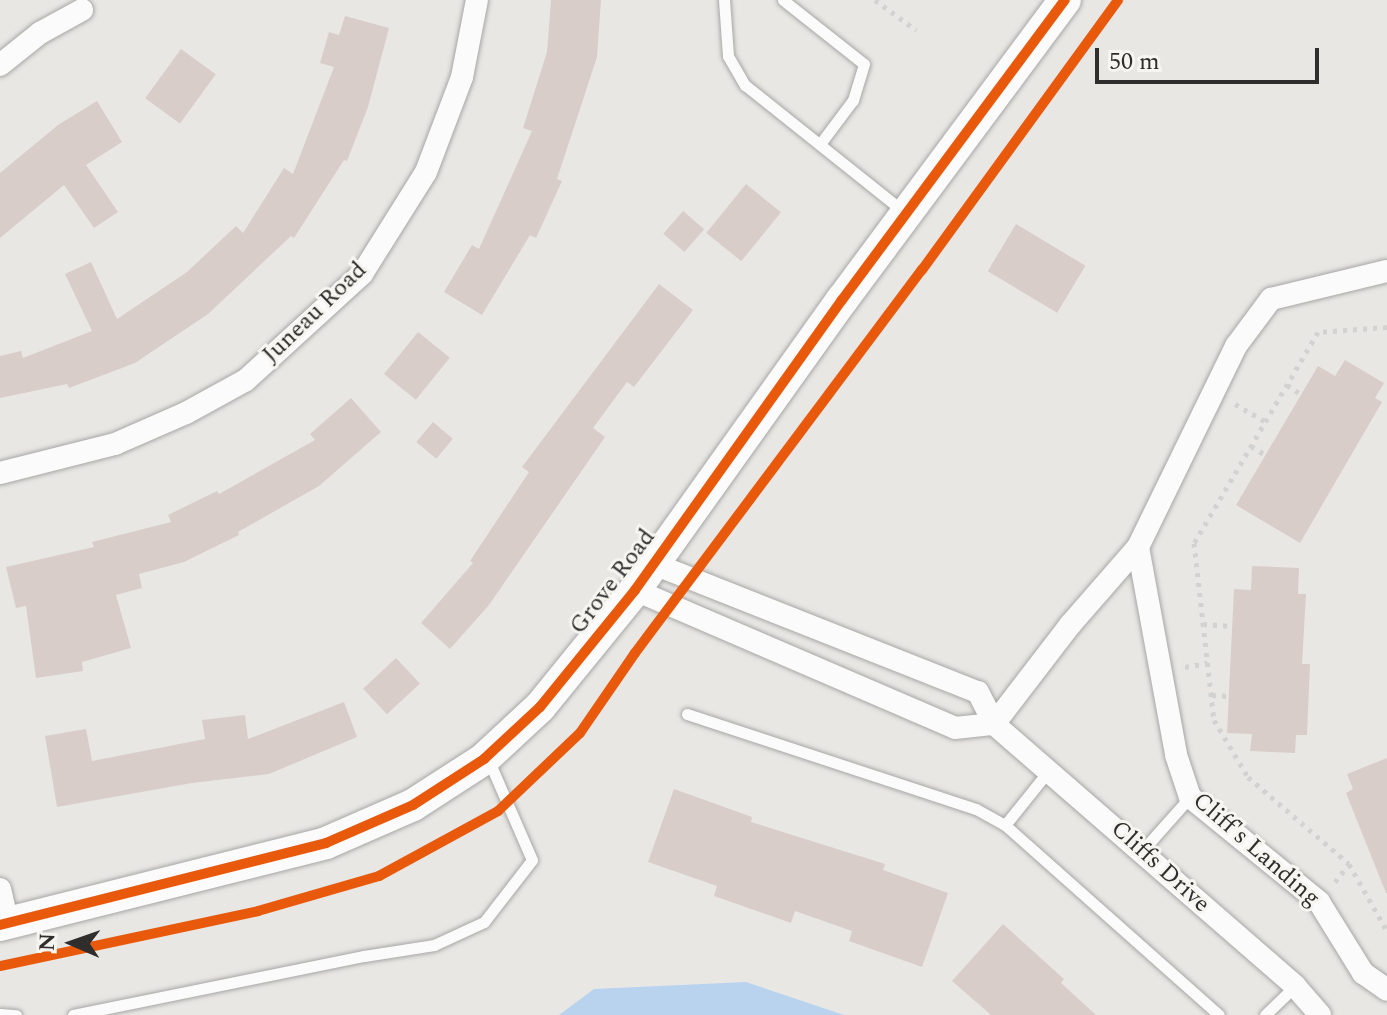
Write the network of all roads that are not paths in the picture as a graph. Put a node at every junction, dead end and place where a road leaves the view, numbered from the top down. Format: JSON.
{"nodes":[{"id":1,"x":477,"y":0,"type":"edge"},
{"id":2,"x":724,"y":0,"type":"edge"},
{"id":3,"x":783,"y":0,"type":"edge"},
{"id":4,"x":1065,"y":0,"type":"edge"},
{"id":5,"x":82,"y":10,"type":"dead end"},
{"id":6,"x":0,"y":65,"type":"edge"},
{"id":7,"x":820,"y":144,"type":"junction"},
{"id":8,"x":906,"y":213,"type":"junction"},
{"id":9,"x":1387,"y":271,"type":"edge"},
{"id":10,"x":0,"y":473,"type":"edge"},
{"id":11,"x":1138,"y":547,"type":"junction"},
{"id":12,"x":654,"y":564,"type":"junction"},
{"id":13,"x":635,"y":590,"type":"junction"},
{"id":14,"x":687,"y":714,"type":"dead end"},
{"id":15,"x":994,"y":724,"type":"junction"},
{"id":16,"x":487,"y":756,"type":"junction"},
{"id":17,"x":1050,"y":769,"type":"junction"},
{"id":18,"x":1190,"y":797,"type":"junction"},
{"id":19,"x":1005,"y":825,"type":"junction"},
{"id":20,"x":1142,"y":851,"type":"junction"},
{"id":21,"x":0,"y":889,"type":"edge"},
{"id":22,"x":4,"y":924,"type":"edge"},
{"id":23,"x":1295,"y":986,"type":"junction"},
{"id":24,"x":1387,"y":990,"type":"edge"},
{"id":25,"x":0,"y":1014,"type":"edge"},
{"id":26,"x":16,"y":1015,"type":"edge"},
{"id":27,"x":73,"y":1015,"type":"edge"},
{"id":28,"x":1219,"y":1015,"type":"edge"},
{"id":29,"x":1265,"y":1015,"type":"edge"},
{"id":30,"x":1320,"y":1015,"type":"edge"}],
"edges":[{"from":1,"to":10,"type":"street","name":"Juneau Road"},
{"from":2,"to":7,"type":"lane"},
{"from":3,"to":7,"type":"lane"},
{"from":4,"to":8,"type":"main road","name":"Grove Road"},
{"from":5,"to":6,"type":"street"},
{"from":7,"to":8,"type":"lane"},
{"from":8,"to":12,"type":"main road","name":"Grove Road"},
{"from":9,"to":11,"type":"street"},
{"from":11,"to":15,"type":"street"},
{"from":11,"to":18,"type":"street","name":"Cliff's Landing"},
{"from":12,"to":13,"type":"main road","name":"Grove Road"},
{"from":12,"to":15,"type":"street","name":"Cliffs Drive"},
{"from":13,"to":15,"type":"street"},
{"from":13,"to":16,"type":"main road","name":"Grove Road"},
{"from":14,"to":19,"type":"lane"},
{"from":15,"to":17,"type":"street","name":"Cliffs Drive"},
{"from":16,"to":22,"type":"main road","name":"Grove Road"},
{"from":16,"to":27,"type":"lane"},
{"from":17,"to":19,"type":"lane"},
{"from":17,"to":20,"type":"street","name":"Cliffs Drive"},
{"from":18,"to":20,"type":"lane"},
{"from":18,"to":24,"type":"street","name":"Cliff's Landing"},
{"from":19,"to":28,"type":"lane"},
{"from":20,"to":23,"type":"street","name":"Cliffs Drive"},
{"from":21,"to":22,"type":"street"},
{"from":23,"to":29,"type":"lane"},
{"from":23,"to":30,"type":"street","name":"Cliffs Drive"},
{"from":25,"to":26,"type":"lane"}]}
